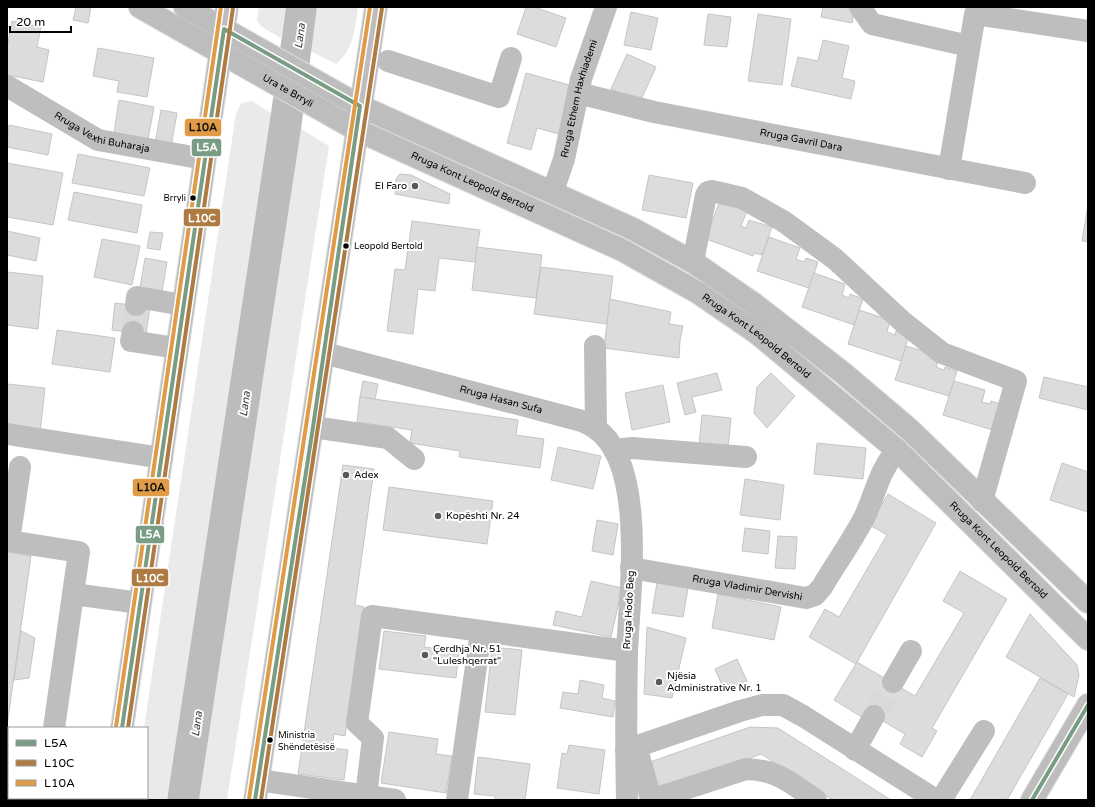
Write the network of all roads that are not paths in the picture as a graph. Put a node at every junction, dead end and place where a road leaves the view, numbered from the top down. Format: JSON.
{"nodes":[{"id":1,"x":140,"y":7,"type":"edge"},
{"id":2,"x":185,"y":7,"type":"edge"},
{"id":3,"x":227,"y":7,"type":"edge"},
{"id":4,"x":376,"y":7,"type":"edge"},
{"id":5,"x":606,"y":7,"type":"edge"},
{"id":6,"x":866,"y":16,"type":"edge"},
{"id":7,"x":224,"y":29,"type":"junction"},
{"id":8,"x":1088,"y":31,"type":"edge"},
{"id":9,"x":969,"y":46,"type":"junction"},
{"id":10,"x":220,"y":53,"type":"junction"},
{"id":11,"x":511,"y":58,"type":"dead end"},
{"id":12,"x":388,"y":61,"type":"dead end"},
{"id":13,"x":7,"y":86,"type":"edge"},
{"id":14,"x":578,"y":93,"type":"junction"},
{"id":15,"x":360,"y":106,"type":"junction"},
{"id":16,"x":357,"y":130,"type":"junction"},
{"id":17,"x":204,"y":159,"type":"junction"},
{"id":18,"x":949,"y":169,"type":"junction"},
{"id":19,"x":1025,"y":183,"type":"dead end"},
{"id":20,"x":552,"y":191,"type":"junction"},
{"id":21,"x":693,"y":262,"type":"junction"},
{"id":22,"x":136,"y":305,"type":"dead end"},
{"id":23,"x":183,"y":305,"type":"junction"},
{"id":24,"x":133,"y":332,"type":"dead end"},
{"id":25,"x":595,"y":346,"type":"dead end"},
{"id":26,"x":177,"y":348,"type":"junction"},
{"id":27,"x":324,"y":353,"type":"junction"},
{"id":28,"x":313,"y":427,"type":"junction"},
{"id":29,"x":596,"y":428,"type":"junction"},
{"id":30,"x":7,"y":434,"type":"edge"},
{"id":31,"x":614,"y":450,"type":"junction"},
{"id":32,"x":897,"y":450,"type":"junction"},
{"id":33,"x":746,"y":457,"type":"dead end"},
{"id":34,"x":162,"y":458,"type":"junction"},
{"id":35,"x":414,"y":459,"type":"dead end"},
{"id":36,"x":20,"y":467,"type":"dead end"},
{"id":37,"x":982,"y":500,"type":"junction"},
{"id":38,"x":631,"y":568,"type":"junction"},
{"id":39,"x":73,"y":594,"type":"junction"},
{"id":40,"x":1088,"y":602,"type":"edge"},
{"id":41,"x":140,"y":603,"type":"junction"},
{"id":42,"x":481,"y":631,"type":"junction"},
{"id":43,"x":1088,"y":639,"type":"edge"},
{"id":44,"x":627,"y":651,"type":"junction"},
{"id":45,"x":911,"y":651,"type":"dead end"},
{"id":46,"x":893,"y":682,"type":"tunnel mouth"},
{"id":47,"x":1088,"y":705,"type":"edge"},
{"id":48,"x":874,"y":716,"type":"tunnel mouth"},
{"id":49,"x":54,"y":727,"type":"edge"},
{"id":50,"x":122,"y":727,"type":"edge"},
{"id":51,"x":984,"y":731,"type":"dead end"},
{"id":52,"x":631,"y":748,"type":"junction"},
{"id":53,"x":855,"y":750,"type":"junction"},
{"id":54,"x":257,"y":790,"type":"edge"},
{"id":55,"x":366,"y":796,"type":"junction"},
{"id":56,"x":651,"y":799,"type":"edge"},
{"id":57,"x":395,"y":800,"type":"edge"},
{"id":58,"x":457,"y":800,"type":"edge"},
{"id":59,"x":627,"y":800,"type":"edge"},
{"id":60,"x":816,"y":800,"type":"edge"},
{"id":61,"x":936,"y":800,"type":"edge"},
{"id":62,"x":941,"y":800,"type":"edge"},
{"id":63,"x":1032,"y":800,"type":"edge"}],
"edges":[{"from":1,"to":10,"type":"main road","name":"Ura te Brryli"},
{"from":2,"to":7,"type":"main road"},
{"from":3,"to":7,"type":"main road"},
{"from":4,"to":15,"type":"main road"},
{"from":5,"to":14,"type":"street","name":"Rruga Ethem Haxhiademi"},
{"from":6,"to":9,"type":"street"},
{"from":7,"to":10,"type":"main road"},
{"from":7,"to":15,"type":"main road"},
{"from":8,"to":9,"type":"street"},
{"from":9,"to":18,"type":"street"},
{"from":10,"to":16,"type":"main road","name":"Ura te Brryli"},
{"from":10,"to":17,"type":"main road"},
{"from":11,"to":12,"type":"street"},
{"from":13,"to":17,"type":"street","name":"Rruga Vexhi Buharaja"},
{"from":14,"to":18,"type":"street","name":"Rruga Gavril Dara"},
{"from":14,"to":20,"type":"street","name":"Rruga Ethem Haxhiademi"},
{"from":15,"to":16,"type":"main road"},
{"from":15,"to":20,"type":"main road"},
{"from":16,"to":27,"type":"main road"},
{"from":16,"to":32,"type":"main road","name":"Rruga Kont Leopold Bertold"},
{"from":17,"to":23,"type":"main road"},
{"from":18,"to":19,"type":"street","name":"Rruga Gavril Dara"},
{"from":20,"to":21,"type":"main road"},
{"from":21,"to":37,"type":"main road"},
{"from":21,"to":37,"type":"street"},
{"from":22,"to":23,"type":"street"},
{"from":23,"to":26,"type":"main road"},
{"from":24,"to":26,"type":"street"},
{"from":25,"to":29,"type":"street"},
{"from":26,"to":34,"type":"main road"},
{"from":27,"to":28,"type":"main road"},
{"from":27,"to":29,"type":"street","name":"Rruga Hasan Sufa"},
{"from":28,"to":35,"type":"street"},
{"from":28,"to":54,"type":"main road"},
{"from":29,"to":31,"type":"street","name":"Rruga Hodo Beg"},
{"from":30,"to":34,"type":"street"},
{"from":31,"to":33,"type":"street"},
{"from":31,"to":38,"type":"street","name":"Rruga Hodo Beg"},
{"from":32,"to":38,"type":"street","name":"Rruga Vladimir Dervishi"},
{"from":32,"to":43,"type":"main road","name":"Rruga Kont Leopold Bertold"},
{"from":34,"to":41,"type":"main road"},
{"from":36,"to":39,"type":"street"},
{"from":37,"to":40,"type":"main road"},
{"from":38,"to":44,"type":"street","name":"Rruga Hodo Beg"},
{"from":39,"to":41,"type":"street"},
{"from":39,"to":49,"type":"street"},
{"from":41,"to":50,"type":"main road"},
{"from":42,"to":44,"type":"street"},
{"from":42,"to":55,"type":"street"},
{"from":42,"to":58,"type":"street"},
{"from":44,"to":52,"type":"street","name":"Rruga Hodo Beg"},
{"from":45,"to":46,"type":"street"},
{"from":47,"to":63,"type":"main road"},
{"from":48,"to":53,"type":"street"},
{"from":51,"to":62,"type":"street"},
{"from":52,"to":53,"type":"street"},
{"from":52,"to":56,"type":"street"},
{"from":52,"to":59,"type":"street","name":"Rruga Hodo Beg"},
{"from":53,"to":61,"type":"street"},
{"from":54,"to":55,"type":"street"},
{"from":55,"to":57,"type":"street"},
{"from":56,"to":60,"type":"street"}]}
